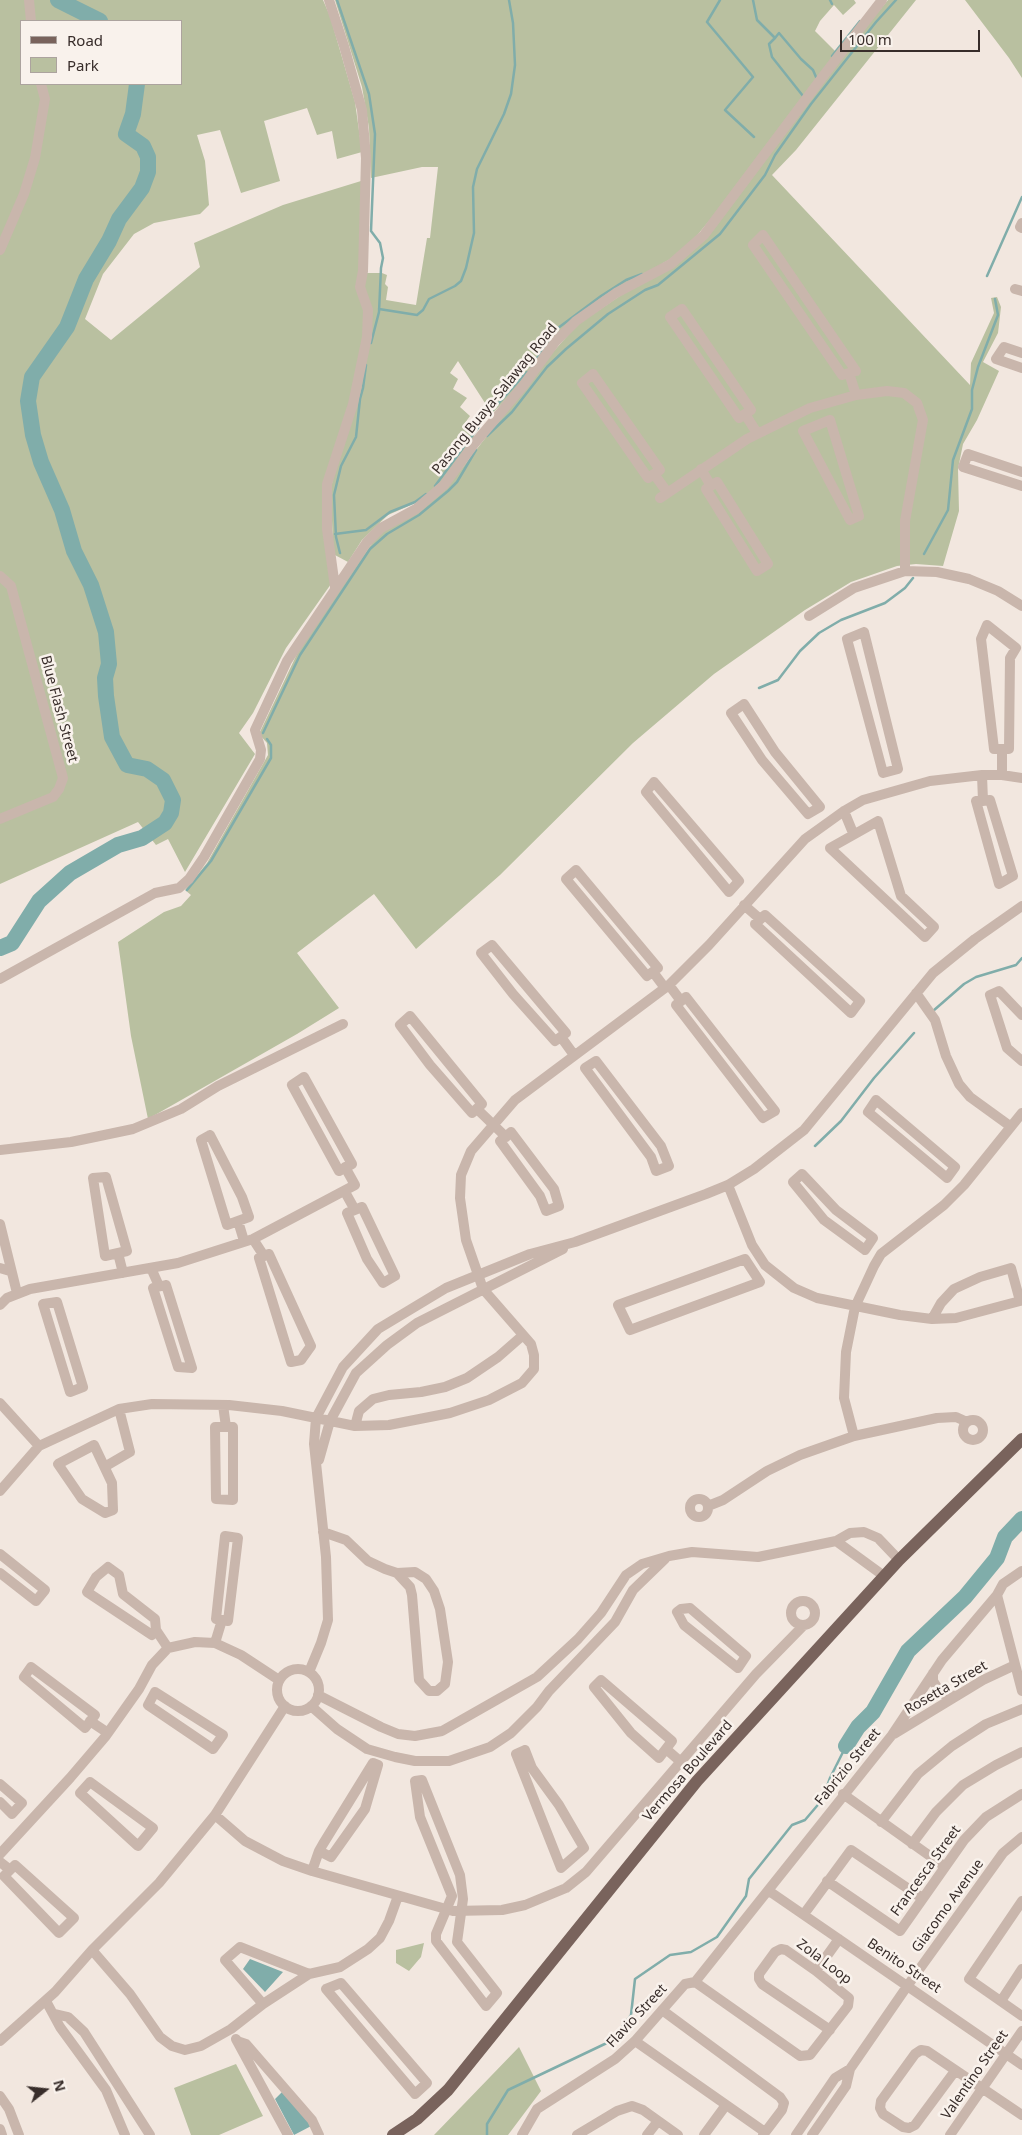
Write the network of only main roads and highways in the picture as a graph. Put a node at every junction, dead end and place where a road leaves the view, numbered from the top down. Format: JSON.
{"nodes":[{"id":1,"x":1022,"y":1439,"type":"edge"},
{"id":2,"x":393,"y":2135,"type":"edge"}],
"edges":[{"from":1,"to":2,"type":"main road","name":"Vermosa Boulevard"}]}
